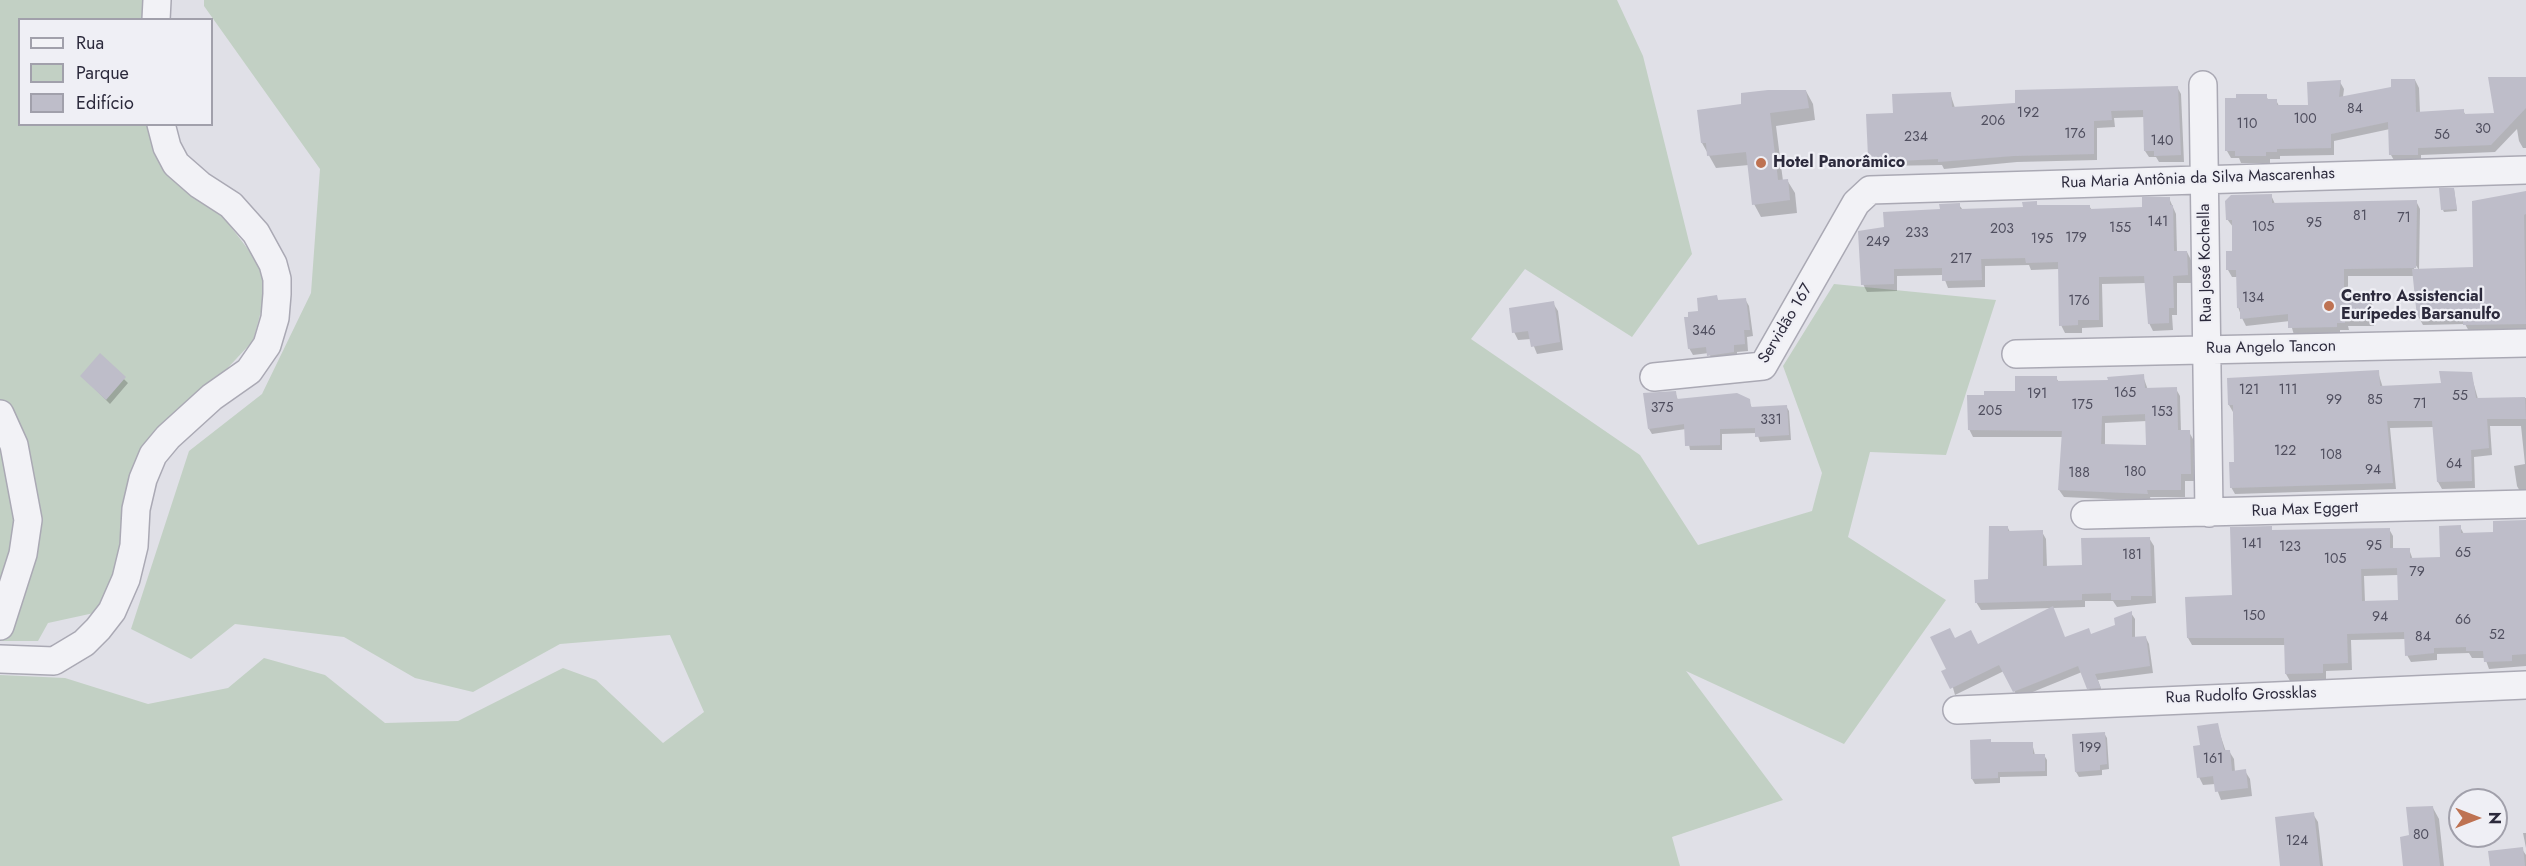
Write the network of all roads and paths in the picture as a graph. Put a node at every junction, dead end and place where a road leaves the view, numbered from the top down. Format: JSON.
{"nodes":[{"id":1,"x":157,"y":0,"type":"edge"},
{"id":2,"x":156,"y":18,"type":"edge"},
{"id":3,"x":2203,"y":85,"type":"dead end"},
{"id":4,"x":162,"y":126,"type":"edge"},
{"id":5,"x":2526,"y":170,"type":"edge"},
{"id":6,"x":2204,"y":178,"type":"junction"},
{"id":7,"x":1870,"y":190,"type":"joint"},
{"id":8,"x":2526,"y":343,"type":"edge"},
{"id":9,"x":2207,"y":350,"type":"junction"},
{"id":10,"x":2016,"y":354,"type":"dead end"},
{"id":11,"x":1654,"y":377,"type":"dead end"},
{"id":12,"x":0,"y":414,"type":"edge"},
{"id":13,"x":2526,"y":504,"type":"edge"},
{"id":14,"x":2210,"y":513,"type":"junction"},
{"id":15,"x":2085,"y":515,"type":"dead end"},
{"id":16,"x":0,"y":626,"type":"edge"},
{"id":17,"x":0,"y":659,"type":"edge"},
{"id":18,"x":2526,"y":685,"type":"edge"},
{"id":19,"x":1957,"y":710,"type":"dead end"}],
"edges":[{"from":1,"to":2,"type":"street"},
{"from":3,"to":6,"type":"street","name":"Rua José Kochella"},
{"from":4,"to":17,"type":"street"},
{"from":5,"to":6,"type":"street","name":"Rua Maria Antônia da Silva Mascarenhas"},
{"from":6,"to":7,"type":"street","name":"Rua Maria Antônia da Silva Mascarenhas"},
{"from":6,"to":9,"type":"street","name":"Rua José Kochella"},
{"from":7,"to":11,"type":"street","name":"Servidão 167"},
{"from":8,"to":9,"type":"street","name":"Rua Angelo Tancon"},
{"from":9,"to":10,"type":"street","name":"Rua Angelo Tancon"},
{"from":9,"to":14,"type":"street","name":"Rua José Kochella"},
{"from":12,"to":16,"type":"street"},
{"from":13,"to":14,"type":"street","name":"Rua Max Eggert"},
{"from":14,"to":15,"type":"street","name":"Rua Max Eggert"},
{"from":18,"to":19,"type":"street","name":"Rua Rudolfo Grossklas"}]}
